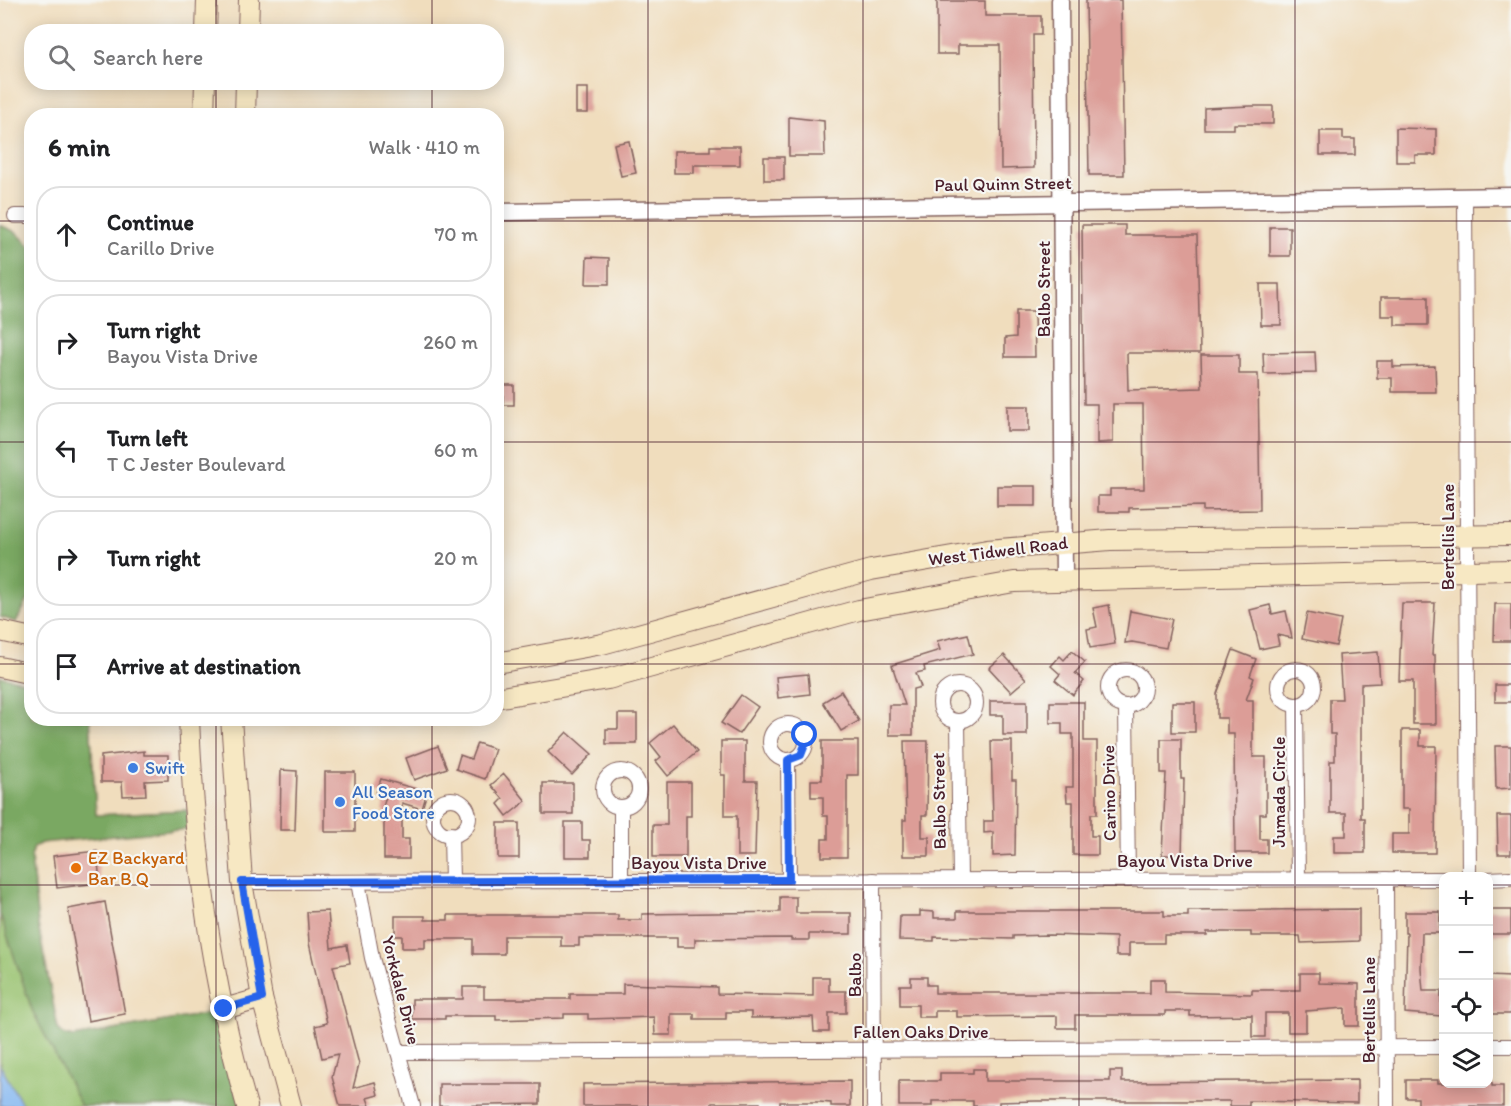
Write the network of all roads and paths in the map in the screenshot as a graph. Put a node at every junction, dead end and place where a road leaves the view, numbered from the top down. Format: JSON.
{"nodes":[{"id":1,"x":207,"y":0,"type":"edge"},
{"id":2,"x":249,"y":0,"type":"edge"},
{"id":3,"x":1060,"y":0,"type":"edge"},
{"id":4,"x":206,"y":24,"type":"edge"},
{"id":5,"x":248,"y":24,"type":"edge"},
{"id":6,"x":205,"y":90,"type":"edge"},
{"id":7,"x":246,"y":90,"type":"edge"},
{"id":8,"x":204,"y":108,"type":"edge"},
{"id":9,"x":245,"y":108,"type":"edge"},
{"id":10,"x":1465,"y":196,"type":"junction"},
{"id":11,"x":1511,"y":196,"type":"edge"},
{"id":12,"x":1063,"y":202,"type":"junction"},
{"id":13,"x":504,"y":212,"type":"edge"},
{"id":14,"x":15,"y":216,"type":"dead end"},
{"id":15,"x":24,"y":216,"type":"edge"},
{"id":16,"x":1511,"y":535,"type":"edge"},
{"id":17,"x":1466,"y":536,"type":"junction"},
{"id":18,"x":1063,"y":543,"type":"junction"},
{"id":19,"x":1466,"y":570,"type":"junction"},
{"id":20,"x":1511,"y":570,"type":"edge"},
{"id":21,"x":1064,"y":579,"type":"junction"},
{"id":22,"x":767,"y":599,"type":"junction"},
{"id":23,"x":0,"y":631,"type":"edge"},
{"id":24,"x":777,"y":632,"type":"junction"},
{"id":25,"x":24,"y":636,"type":"edge"},
{"id":26,"x":504,"y":662,"type":"edge"},
{"id":27,"x":0,"y":668,"type":"edge"},
{"id":28,"x":24,"y":672,"type":"edge"},
{"id":29,"x":504,"y":697,"type":"edge"},
{"id":30,"x":1296,"y":705,"type":"dead end"},
{"id":31,"x":1126,"y":706,"type":"dead end"},
{"id":32,"x":958,"y":721,"type":"dead end"},
{"id":33,"x":189,"y":726,"type":"edge"},
{"id":34,"x":232,"y":726,"type":"edge"},
{"id":35,"x":788,"y":760,"type":"dead end"},
{"id":36,"x":621,"y":807,"type":"dead end"},
{"id":37,"x":451,"y":834,"type":"dead end"},
{"id":38,"x":1469,"y":872,"type":"edge"},
{"id":39,"x":1511,"y":878,"type":"edge"},
{"id":40,"x":1128,"y":879,"type":"junction"},
{"id":41,"x":1298,"y":879,"type":"junction"},
{"id":42,"x":1386,"y":879,"type":"junction"},
{"id":43,"x":1439,"y":879,"type":"edge"},
{"id":44,"x":1493,"y":879,"type":"edge"},
{"id":45,"x":789,"y":880,"type":"junction"},
{"id":46,"x":873,"y":880,"type":"junction"},
{"id":47,"x":960,"y":880,"type":"junction"},
{"id":48,"x":452,"y":881,"type":"junction"},
{"id":49,"x":621,"y":881,"type":"junction"},
{"id":50,"x":242,"y":882,"type":"junction"},
{"id":51,"x":358,"y":882,"type":"junction"},
{"id":52,"x":262,"y":998,"type":"junction"},
{"id":53,"x":224,"y":1009,"type":"junction"},
{"id":54,"x":1493,"y":1046,"type":"edge"},
{"id":55,"x":1511,"y":1046,"type":"edge"},
{"id":56,"x":1387,"y":1047,"type":"junction"},
{"id":57,"x":1439,"y":1047,"type":"edge"},
{"id":58,"x":874,"y":1050,"type":"junction"},
{"id":59,"x":398,"y":1053,"type":"junction"},
{"id":60,"x":247,"y":1106,"type":"edge"},
{"id":61,"x":291,"y":1106,"type":"edge"},
{"id":62,"x":413,"y":1106,"type":"edge"},
{"id":63,"x":874,"y":1106,"type":"edge"},
{"id":64,"x":1387,"y":1106,"type":"edge"}],
"edges":[{"from":1,"to":4,"type":"main road"},
{"from":2,"to":5,"type":"main road"},
{"from":3,"to":12,"type":"street","name":"Balbo Street"},
{"from":6,"to":8,"type":"main road"},
{"from":7,"to":9,"type":"main road"},
{"from":10,"to":11,"type":"street","name":"Paul Quinn Street"},
{"from":10,"to":12,"type":"street","name":"Paul Quinn Street"},
{"from":10,"to":17,"type":"street","name":"Bertellis Lane"},
{"from":12,"to":13,"type":"street","name":"Paul Quinn Street"},
{"from":12,"to":18,"type":"street","name":"Balbo Street"},
{"from":14,"to":15,"type":"street"},
{"from":16,"to":17,"type":"main road","name":"West Tidwell Road"},
{"from":17,"to":18,"type":"main road","name":"West Tidwell Road"},
{"from":17,"to":19,"type":"street","name":"Bertellis Lane"},
{"from":18,"to":21,"type":"street","name":"Balbo Street"},
{"from":18,"to":22,"type":"main road","name":"West Tidwell Road"},
{"from":19,"to":20,"type":"main road","name":"West Tidwell Road"},
{"from":19,"to":21,"type":"main road","name":"West Tidwell Road"},
{"from":19,"to":38,"type":"street","name":"Bertellis Lane"},
{"from":21,"to":24,"type":"main road","name":"West Tidwell Road"},
{"from":22,"to":24,"type":"main road"},
{"from":22,"to":26,"type":"main road","name":"West Tidwell Road"},
{"from":23,"to":25,"type":"main road"},
{"from":24,"to":29,"type":"main road","name":"West Tidwell Road"},
{"from":27,"to":28,"type":"main road"},
{"from":30,"to":41,"type":"street","name":"Jumada Circle"},
{"from":31,"to":40,"type":"street","name":"Carino Drive"},
{"from":32,"to":47,"type":"street","name":"Balbo Street"},
{"from":33,"to":53,"type":"main road"},
{"from":34,"to":50,"type":"main road"},
{"from":35,"to":45,"type":"street"},
{"from":36,"to":49,"type":"street"},
{"from":37,"to":48,"type":"street"},
{"from":39,"to":44,"type":"street"},
{"from":40,"to":41,"type":"street","name":"Bayou Vista Drive"},
{"from":40,"to":47,"type":"street","name":"Bayou Vista Drive"},
{"from":41,"to":42,"type":"street","name":"Bayou Vista Drive"},
{"from":42,"to":43,"type":"street","name":"Bayou Vista Drive"},
{"from":42,"to":56,"type":"street","name":"Bertellis Lane"},
{"from":45,"to":46,"type":"street","name":"Bayou Vista Drive"},
{"from":45,"to":49,"type":"street","name":"Bayou Vista Drive"},
{"from":46,"to":47,"type":"street","name":"Bayou Vista Drive"},
{"from":46,"to":58,"type":"street","name":"Balbo"},
{"from":48,"to":49,"type":"street","name":"Bayou Vista Drive"},
{"from":48,"to":51,"type":"street","name":"Bayou Vista Drive"},
{"from":50,"to":51,"type":"street","name":"Bayou Vista Drive"},
{"from":50,"to":52,"type":"main road"},
{"from":51,"to":59,"type":"street","name":"Yorkdale Drive"},
{"from":52,"to":53,"type":"main road"},
{"from":52,"to":61,"type":"main road"},
{"from":53,"to":60,"type":"main road"},
{"from":54,"to":55,"type":"street"},
{"from":56,"to":57,"type":"street","name":"Fallen Oaks Drive"},
{"from":56,"to":58,"type":"street","name":"Fallen Oaks Drive"},
{"from":56,"to":64,"type":"street","name":"Bertellis Lane"},
{"from":58,"to":59,"type":"street","name":"Fallen Oaks Drive"},
{"from":58,"to":63,"type":"street","name":"Balbo"},
{"from":59,"to":62,"type":"street","name":"Yorkdale Drive"}]}
